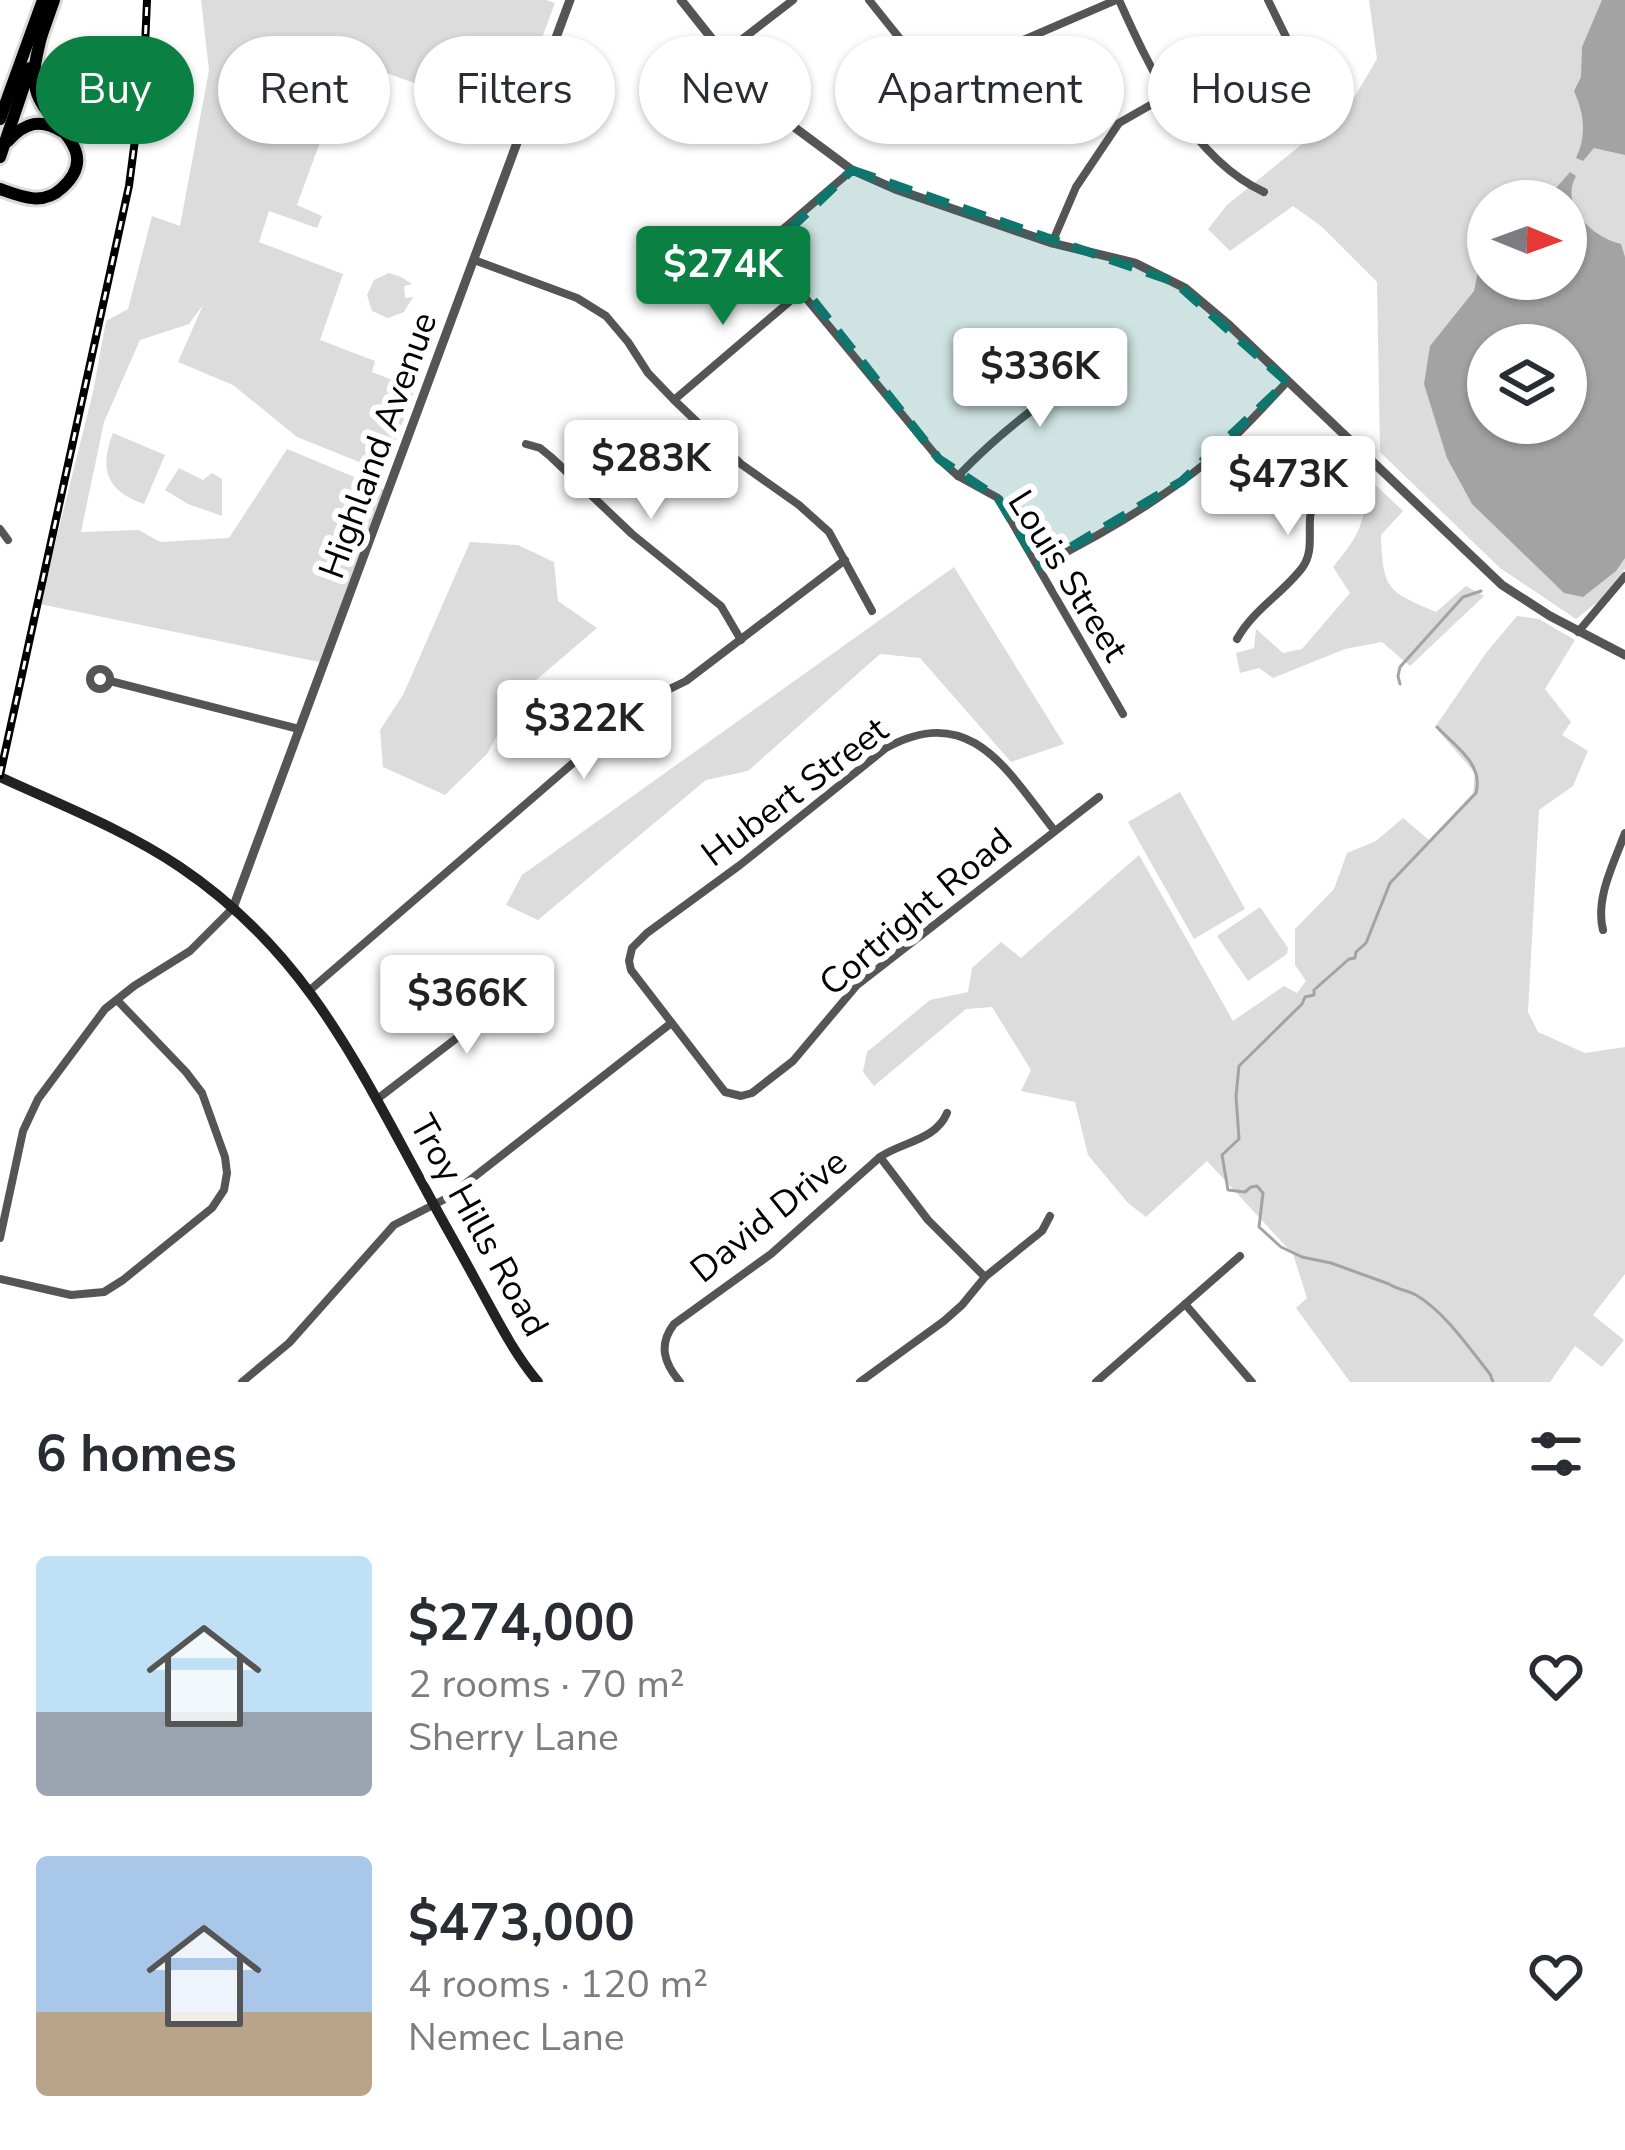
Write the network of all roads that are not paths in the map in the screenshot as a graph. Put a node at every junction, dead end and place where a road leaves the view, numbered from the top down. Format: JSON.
{"nodes":[{"id":1,"x":44,"y":0,"type":"edge"},
{"id":2,"x":54,"y":0,"type":"edge"},
{"id":3,"x":570,"y":0,"type":"edge"},
{"id":4,"x":681,"y":0,"type":"edge"},
{"id":5,"x":793,"y":0,"type":"edge"},
{"id":6,"x":869,"y":0,"type":"edge"},
{"id":7,"x":1117,"y":0,"type":"edge"},
{"id":8,"x":1268,"y":0,"type":"edge"},
{"id":9,"x":42,"y":33,"type":"junction"},
{"id":10,"x":41,"y":36,"type":"edge"},
{"id":11,"x":710,"y":36,"type":"edge"},
{"id":12,"x":747,"y":36,"type":"edge"},
{"id":13,"x":1286,"y":36,"type":"edge"},
{"id":14,"x":1148,"y":58,"type":"edge"},
{"id":15,"x":1148,"y":106,"type":"edge"},
{"id":16,"x":0,"y":119,"type":"edge"},
{"id":17,"x":36,"y":123,"type":"edge"},
{"id":18,"x":811,"y":140,"type":"edge"},
{"id":19,"x":72,"y":144,"type":"edge"},
{"id":20,"x":1203,"y":144,"type":"edge"},
{"id":21,"x":2,"y":152,"type":"edge"},
{"id":22,"x":852,"y":170,"type":"junction"},
{"id":23,"x":0,"y":189,"type":"edge"},
{"id":24,"x":1264,"y":192,"type":"dead end"},
{"id":25,"x":1052,"y":243,"type":"junction"},
{"id":26,"x":474,"y":260,"type":"junction"},
{"id":27,"x":802,"y":291,"type":"junction"},
{"id":28,"x":1105,"y":362,"type":"dead end"},
{"id":29,"x":1287,"y":382,"type":"junction"},
{"id":30,"x":674,"y":400,"type":"junction"},
{"id":31,"x":526,"y":444,"type":"dead end"},
{"id":32,"x":1355,"y":448,"type":"junction"},
{"id":33,"x":958,"y":476,"type":"junction"},
{"id":34,"x":0,"y":530,"type":"edge"},
{"id":35,"x":8,"y":540,"type":"dead end"},
{"id":36,"x":845,"y":560,"type":"junction"},
{"id":37,"x":1040,"y":566,"type":"junction"},
{"id":38,"x":1625,"y":576,"type":"edge"},
{"id":39,"x":872,"y":610,"type":"dead end"},
{"id":40,"x":1578,"y":632,"type":"junction"},
{"id":41,"x":1237,"y":639,"type":"dead end"},
{"id":42,"x":741,"y":640,"type":"junction"},
{"id":43,"x":1625,"y":655,"type":"edge"},
{"id":44,"x":110,"y":681,"type":"dead end"},
{"id":45,"x":533,"y":697,"type":"dead end"},
{"id":46,"x":1123,"y":714,"type":"dead end"},
{"id":47,"x":299,"y":729,"type":"junction"},
{"id":48,"x":583,"y":754,"type":"junction"},
{"id":49,"x":0,"y":777,"type":"edge"},
{"id":50,"x":1099,"y":797,"type":"dead end"},
{"id":51,"x":1054,"y":830,"type":"junction"},
{"id":52,"x":1625,"y":833,"type":"edge"},
{"id":53,"x":232,"y":908,"type":"junction"},
{"id":54,"x":1603,"y":930,"type":"dead end"},
{"id":55,"x":535,"y":979,"type":"dead end"},
{"id":56,"x":310,"y":990,"type":"junction"},
{"id":57,"x":117,"y":1000,"type":"junction"},
{"id":58,"x":670,"y":1024,"type":"junction"},
{"id":59,"x":376,"y":1100,"type":"junction"},
{"id":60,"x":947,"y":1113,"type":"dead end"},
{"id":61,"x":880,"y":1157,"type":"junction"},
{"id":62,"x":433,"y":1204,"type":"junction"},
{"id":63,"x":1050,"y":1216,"type":"dead end"},
{"id":64,"x":0,"y":1238,"type":"edge"},
{"id":65,"x":1240,"y":1256,"type":"dead end"},
{"id":66,"x":985,"y":1277,"type":"junction"},
{"id":67,"x":0,"y":1279,"type":"edge"},
{"id":68,"x":1185,"y":1304,"type":"junction"},
{"id":69,"x":242,"y":1382,"type":"edge"},
{"id":70,"x":538,"y":1382,"type":"edge"},
{"id":71,"x":680,"y":1382,"type":"edge"},
{"id":72,"x":860,"y":1382,"type":"edge"},
{"id":73,"x":1096,"y":1382,"type":"edge"},
{"id":74,"x":1252,"y":1382,"type":"edge"}],
"edges":[{"from":1,"to":16,"type":"main road"},
{"from":2,"to":9,"type":"main road"},
{"from":3,"to":26,"type":"street","name":"Highland Avenue"},
{"from":4,"to":11,"type":"street"},
{"from":5,"to":12,"type":"street"},
{"from":6,"to":7,"type":"street"},
{"from":7,"to":14,"type":"street"},
{"from":8,"to":13,"type":"street"},
{"from":9,"to":10,"type":"main road"},
{"from":9,"to":21,"type":"main road"},
{"from":15,"to":25,"type":"street"},
{"from":17,"to":21,"type":"main road"},
{"from":18,"to":22,"type":"street"},
{"from":19,"to":23,"type":"main road"},
{"from":20,"to":24,"type":"street"},
{"from":22,"to":25,"type":"street"},
{"from":22,"to":27,"type":"street","name":"Louis Street"},
{"from":25,"to":29,"type":"street"},
{"from":26,"to":30,"type":"street"},
{"from":26,"to":47,"type":"street","name":"Highland Avenue"},
{"from":27,"to":30,"type":"street"},
{"from":27,"to":33,"type":"street","name":"Louis Street"},
{"from":28,"to":33,"type":"street"},
{"from":29,"to":32,"type":"street"},
{"from":29,"to":37,"type":"street"},
{"from":30,"to":36,"type":"street"},
{"from":31,"to":42,"type":"street"},
{"from":32,"to":40,"type":"street"},
{"from":32,"to":41,"type":"street"},
{"from":33,"to":37,"type":"street","name":"Louis Street"},
{"from":34,"to":35,"type":"street"},
{"from":36,"to":39,"type":"street"},
{"from":36,"to":42,"type":"street"},
{"from":37,"to":46,"type":"street","name":"Louis Street"},
{"from":38,"to":40,"type":"street"},
{"from":40,"to":43,"type":"street"},
{"from":42,"to":48,"type":"street"},
{"from":44,"to":47,"type":"street"},
{"from":45,"to":48,"type":"street"},
{"from":47,"to":53,"type":"street","name":"Highland Avenue"},
{"from":48,"to":56,"type":"street"},
{"from":49,"to":53,"type":"main road","name":"Troy Hills Road"},
{"from":50,"to":51,"type":"street","name":"Cortright Road"},
{"from":51,"to":58,"type":"street","name":"Cortright Road"},
{"from":51,"to":58,"type":"street","name":"Hubert Street"},
{"from":52,"to":54,"type":"street"},
{"from":53,"to":56,"type":"main road","name":"Troy Hills Road"},
{"from":53,"to":57,"type":"street"},
{"from":55,"to":59,"type":"street"},
{"from":56,"to":59,"type":"main road","name":"Troy Hills Road"},
{"from":57,"to":64,"type":"street"},
{"from":57,"to":67,"type":"street"},
{"from":58,"to":62,"type":"street"},
{"from":59,"to":62,"type":"main road","name":"Troy Hills Road"},
{"from":60,"to":61,"type":"street","name":"David Drive"},
{"from":61,"to":66,"type":"street"},
{"from":61,"to":71,"type":"street","name":"David Drive"},
{"from":62,"to":69,"type":"street"},
{"from":62,"to":70,"type":"main road","name":"Troy Hills Road"},
{"from":63,"to":66,"type":"street"},
{"from":65,"to":68,"type":"street"},
{"from":66,"to":72,"type":"street"},
{"from":68,"to":73,"type":"street"},
{"from":68,"to":74,"type":"street"}]}
